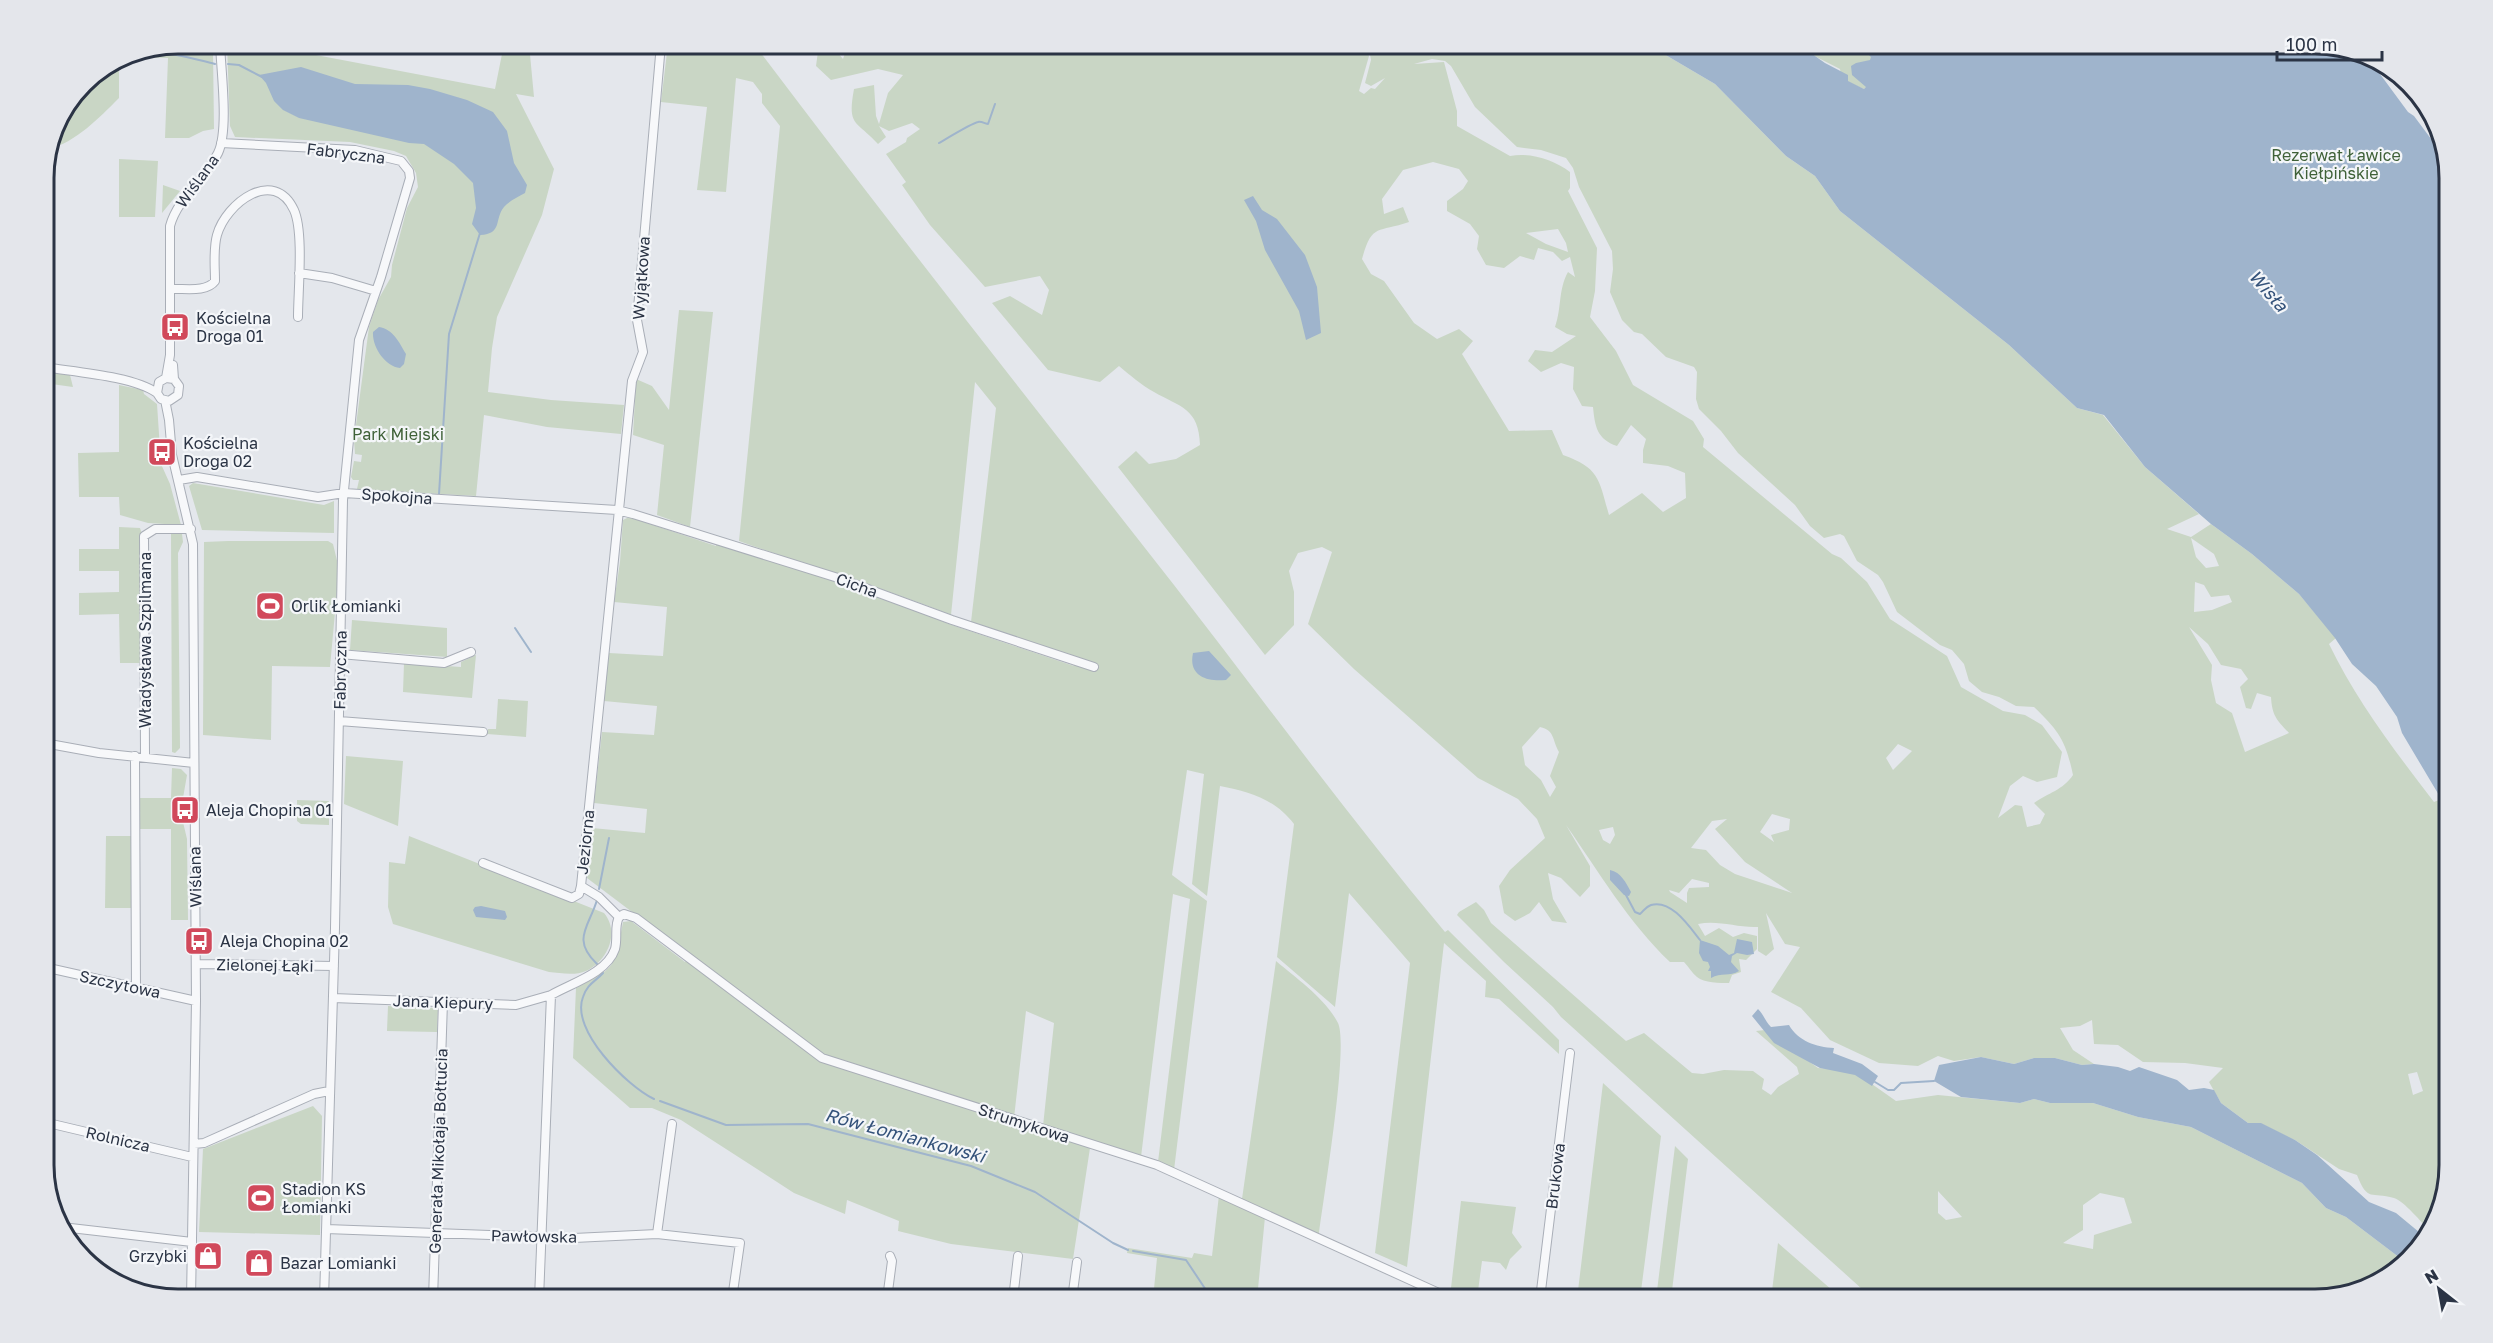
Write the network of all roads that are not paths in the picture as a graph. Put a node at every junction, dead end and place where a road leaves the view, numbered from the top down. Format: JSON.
{"nodes":[{"id":1,"x":220,"y":54,"type":"edge"},
{"id":2,"x":660,"y":54,"type":"edge"},
{"id":3,"x":221,"y":143,"type":"junction"},
{"id":4,"x":299,"y":273,"type":"junction"},
{"id":5,"x":170,"y":289,"type":"junction"},
{"id":6,"x":376,"y":291,"type":"junction"},
{"id":7,"x":298,"y":316,"type":"dead end"},
{"id":8,"x":54,"y":369,"type":"edge"},
{"id":9,"x":166,"y":380,"type":"junction"},
{"id":10,"x":135,"y":383,"type":"junction"},
{"id":11,"x":157,"y":393,"type":"junction"},
{"id":12,"x":169,"y":400,"type":"junction"},
{"id":13,"x":179,"y":480,"type":"junction"},
{"id":14,"x":344,"y":493,"type":"junction"},
{"id":15,"x":617,"y":510,"type":"junction"},
{"id":16,"x":191,"y":529,"type":"junction"},
{"id":17,"x":471,"y":652,"type":"dead end"},
{"id":18,"x":340,"y":654,"type":"junction"},
{"id":19,"x":1094,"y":667,"type":"dead end"},
{"id":20,"x":339,"y":721,"type":"junction"},
{"id":21,"x":483,"y":732,"type":"dead end"},
{"id":22,"x":54,"y":745,"type":"edge"},
{"id":23,"x":135,"y":756,"type":"junction"},
{"id":24,"x":145,"y":757,"type":"junction"},
{"id":25,"x":194,"y":763,"type":"junction"},
{"id":26,"x":483,"y":863,"type":"dead end"},
{"id":27,"x":581,"y":886,"type":"junction"},
{"id":28,"x":619,"y":916,"type":"junction"},
{"id":29,"x":196,"y":964,"type":"junction"},
{"id":30,"x":334,"y":966,"type":"junction"},
{"id":31,"x":54,"y":969,"type":"edge"},
{"id":32,"x":136,"y":988,"type":"junction"},
{"id":33,"x":551,"y":995,"type":"junction"},
{"id":34,"x":333,"y":998,"type":"junction"},
{"id":35,"x":196,"y":1001,"type":"junction"},
{"id":36,"x":443,"y":1002,"type":"junction"},
{"id":37,"x":1570,"y":1053,"type":"dead end"},
{"id":38,"x":329,"y":1091,"type":"junction"},
{"id":39,"x":54,"y":1124,"type":"edge"},
{"id":40,"x":672,"y":1124,"type":"dead end"},
{"id":41,"x":194,"y":1144,"type":"junction"},
{"id":42,"x":192,"y":1156,"type":"junction"},
{"id":43,"x":72,"y":1228,"type":"edge"},
{"id":44,"x":326,"y":1229,"type":"junction"},
{"id":45,"x":435,"y":1233,"type":"junction"},
{"id":46,"x":657,"y":1234,"type":"junction"},
{"id":47,"x":542,"y":1238,"type":"junction"},
{"id":48,"x":192,"y":1242,"type":"junction"},
{"id":49,"x":890,"y":1256,"type":"dead end"},
{"id":50,"x":1018,"y":1256,"type":"dead end"},
{"id":51,"x":1077,"y":1262,"type":"dead end"},
{"id":52,"x":191,"y":1289,"type":"edge"},
{"id":53,"x":324,"y":1289,"type":"edge"},
{"id":54,"x":433,"y":1289,"type":"edge"},
{"id":55,"x":539,"y":1289,"type":"edge"},
{"id":56,"x":733,"y":1289,"type":"edge"},
{"id":57,"x":887,"y":1289,"type":"edge"},
{"id":58,"x":1014,"y":1289,"type":"edge"},
{"id":59,"x":1073,"y":1289,"type":"edge"},
{"id":60,"x":1430,"y":1289,"type":"edge"},
{"id":61,"x":1541,"y":1289,"type":"edge"}],
"edges":[{"from":1,"to":3,"type":"street","name":"Wiślana"},
{"from":2,"to":15,"type":"street","name":"Wyjątkowa"},
{"from":3,"to":5,"type":"street","name":"Wiślana"},
{"from":3,"to":6,"type":"street","name":"Fabryczna"},
{"from":4,"to":5,"type":"street"},
{"from":4,"to":6,"type":"street"},
{"from":4,"to":7,"type":"street"},
{"from":5,"to":9,"type":"street","name":"Wiślana"},
{"from":6,"to":14,"type":"street","name":"Fabryczna"},
{"from":8,"to":10,"type":"street"},
{"from":9,"to":10,"type":"street"},
{"from":9,"to":11,"type":"street"},
{"from":9,"to":12,"type":"street","name":"Wiślana"},
{"from":10,"to":11,"type":"street"},
{"from":11,"to":12,"type":"street"},
{"from":12,"to":13,"type":"street","name":"Wiślana"},
{"from":13,"to":14,"type":"street","name":"Spokojna"},
{"from":13,"to":16,"type":"street","name":"Wiślana"},
{"from":14,"to":15,"type":"street","name":"Spokojna"},
{"from":14,"to":18,"type":"street","name":"Fabryczna"},
{"from":15,"to":19,"type":"street","name":"Cicha"},
{"from":15,"to":27,"type":"street","name":"Jeziorna"},
{"from":16,"to":24,"type":"street","name":"Władysława Szpilmana"},
{"from":16,"to":25,"type":"street","name":"Wiślana"},
{"from":17,"to":18,"type":"street"},
{"from":18,"to":20,"type":"street","name":"Fabryczna"},
{"from":20,"to":21,"type":"street"},
{"from":20,"to":30,"type":"street","name":"Fabryczna"},
{"from":22,"to":23,"type":"street"},
{"from":23,"to":24,"type":"street"},
{"from":23,"to":32,"type":"street"},
{"from":24,"to":25,"type":"street"},
{"from":25,"to":29,"type":"street","name":"Wiślana"},
{"from":26,"to":27,"type":"street"},
{"from":27,"to":28,"type":"street","name":"Jeziorna"},
{"from":28,"to":33,"type":"street"},
{"from":28,"to":60,"type":"street","name":"Strumykowa"},
{"from":29,"to":30,"type":"street","name":"Zielonej Łąki"},
{"from":29,"to":35,"type":"street","name":"Wiślana"},
{"from":30,"to":34,"type":"street","name":"Fabryczna"},
{"from":31,"to":32,"type":"street","name":"Szczytowa"},
{"from":32,"to":35,"type":"street","name":"Szczytowa"},
{"from":33,"to":36,"type":"street","name":"Jana Kiepury"},
{"from":33,"to":47,"type":"street"},
{"from":34,"to":36,"type":"street","name":"Jana Kiepury"},
{"from":34,"to":38,"type":"street","name":"Fabryczna"},
{"from":35,"to":41,"type":"street","name":"Wiślana"},
{"from":36,"to":45,"type":"street","name":"Generała Mikołaja Bołtucia"},
{"from":37,"to":61,"type":"street","name":"Brukowa"},
{"from":38,"to":41,"type":"street"},
{"from":38,"to":44,"type":"street","name":"Fabryczna"},
{"from":39,"to":42,"type":"street","name":"Rolnicza"},
{"from":40,"to":46,"type":"street"},
{"from":41,"to":42,"type":"street","name":"Wiślana"},
{"from":42,"to":48,"type":"street","name":"Wiślana"},
{"from":43,"to":48,"type":"street"},
{"from":44,"to":45,"type":"street","name":"Pawłowska"},
{"from":44,"to":53,"type":"street","name":"Fabryczna"},
{"from":45,"to":47,"type":"street","name":"Pawłowska"},
{"from":45,"to":54,"type":"street","name":"Generała Mikołaja Bołtucia"},
{"from":46,"to":47,"type":"street","name":"Pawłowska"},
{"from":46,"to":56,"type":"street","name":"Pawłowska"},
{"from":47,"to":55,"type":"street"},
{"from":48,"to":52,"type":"street","name":"Wiślana"},
{"from":49,"to":57,"type":"street"},
{"from":50,"to":58,"type":"street"},
{"from":51,"to":59,"type":"street"}]}
